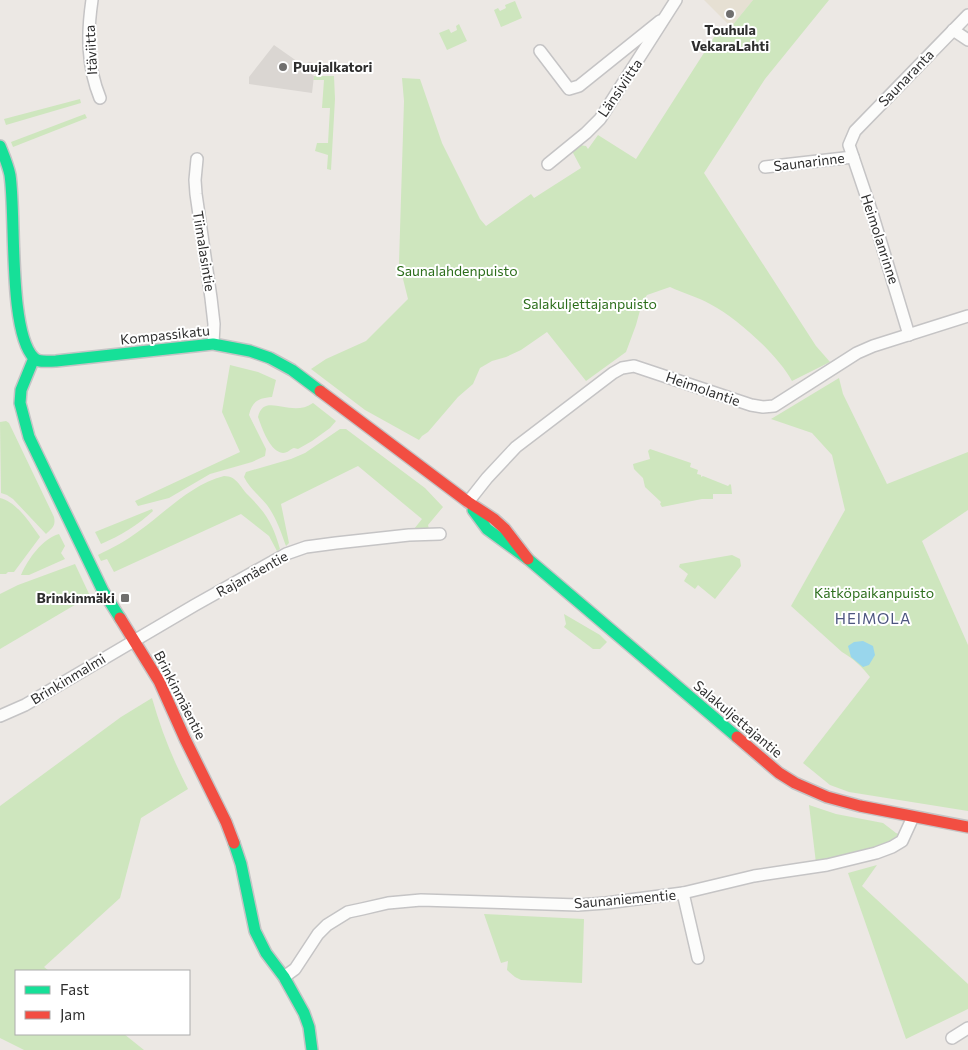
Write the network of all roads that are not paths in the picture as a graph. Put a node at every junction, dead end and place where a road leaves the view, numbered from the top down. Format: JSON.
{"nodes":[{"id":1,"x":92,"y":0,"type":"edge"},
{"id":2,"x":676,"y":0,"type":"edge"},
{"id":3,"x":968,"y":15,"type":"edge"},
{"id":4,"x":667,"y":16,"type":"junction"},
{"id":5,"x":953,"y":30,"type":"junction"},
{"id":6,"x":968,"y":40,"type":"edge"},
{"id":7,"x":540,"y":51,"type":"dead end"},
{"id":8,"x":100,"y":98,"type":"dead end"},
{"id":9,"x":849,"y":145,"type":"joint"},
{"id":10,"x":0,"y":146,"type":"edge"},
{"id":11,"x":853,"y":157,"type":"junction"},
{"id":12,"x":197,"y":159,"type":"dead end"},
{"id":13,"x":548,"y":164,"type":"dead end"},
{"id":14,"x":765,"y":167,"type":"dead end"},
{"id":15,"x":968,"y":316,"type":"edge"},
{"id":16,"x":909,"y":335,"type":"junction"},
{"id":17,"x":213,"y":344,"type":"junction"},
{"id":18,"x":34,"y":358,"type":"junction"},
{"id":19,"x":468,"y":502,"type":"junction"},
{"id":20,"x":440,"y":534,"type":"dead end"},
{"id":21,"x":134,"y":641,"type":"junction"},
{"id":22,"x":0,"y":716,"type":"edge"},
{"id":23,"x":913,"y":817,"type":"junction"},
{"id":24,"x":968,"y":827,"type":"edge"},
{"id":25,"x":683,"y":893,"type":"junction"},
{"id":26,"x":698,"y":958,"type":"dead end"},
{"id":27,"x":284,"y":977,"type":"junction"},
{"id":28,"x":968,"y":1028,"type":"edge"},
{"id":29,"x":952,"y":1038,"type":"dead end"},
{"id":30,"x":312,"y":1050,"type":"edge"}],
"edges":[{"from":1,"to":8,"type":"street","name":"Itäviitta"},
{"from":2,"to":4,"type":"street","name":"Länsiviitta"},
{"from":3,"to":5,"type":"street","name":"Saunaranta"},
{"from":4,"to":7,"type":"street"},
{"from":4,"to":13,"type":"street","name":"Länsiviitta"},
{"from":5,"to":6,"type":"street"},
{"from":5,"to":9,"type":"street","name":"Saunaranta"},
{"from":9,"to":11,"type":"street","name":"Heimolanrinne"},
{"from":10,"to":18,"type":"street"},
{"from":11,"to":14,"type":"street","name":"Saunarinne"},
{"from":11,"to":16,"type":"street","name":"Heimolanrinne"},
{"from":12,"to":17,"type":"street","name":"Tiimalasintie"},
{"from":15,"to":16,"type":"street","name":"Heimolantie"},
{"from":16,"to":19,"type":"street","name":"Heimolantie"},
{"from":17,"to":18,"type":"street","name":"Kompassikatu"},
{"from":17,"to":19,"type":"street","name":"Kompassikatu"},
{"from":18,"to":21,"type":"street","name":"Brinkinmäentie"},
{"from":19,"to":23,"type":"street","name":"Salakuljettajantie"},
{"from":20,"to":21,"type":"street","name":"Rajamäentie"},
{"from":21,"to":22,"type":"street","name":"Brinkinmalmi"},
{"from":21,"to":27,"type":"street","name":"Brinkinmäentie"},
{"from":23,"to":24,"type":"street","name":"Salakuljettajantie"},
{"from":23,"to":25,"type":"street","name":"Saunaniementie"},
{"from":25,"to":26,"type":"street"},
{"from":25,"to":27,"type":"street","name":"Saunaniementie"},
{"from":27,"to":30,"type":"street","name":"Brinkinmäentie"},
{"from":28,"to":29,"type":"street"}]}
